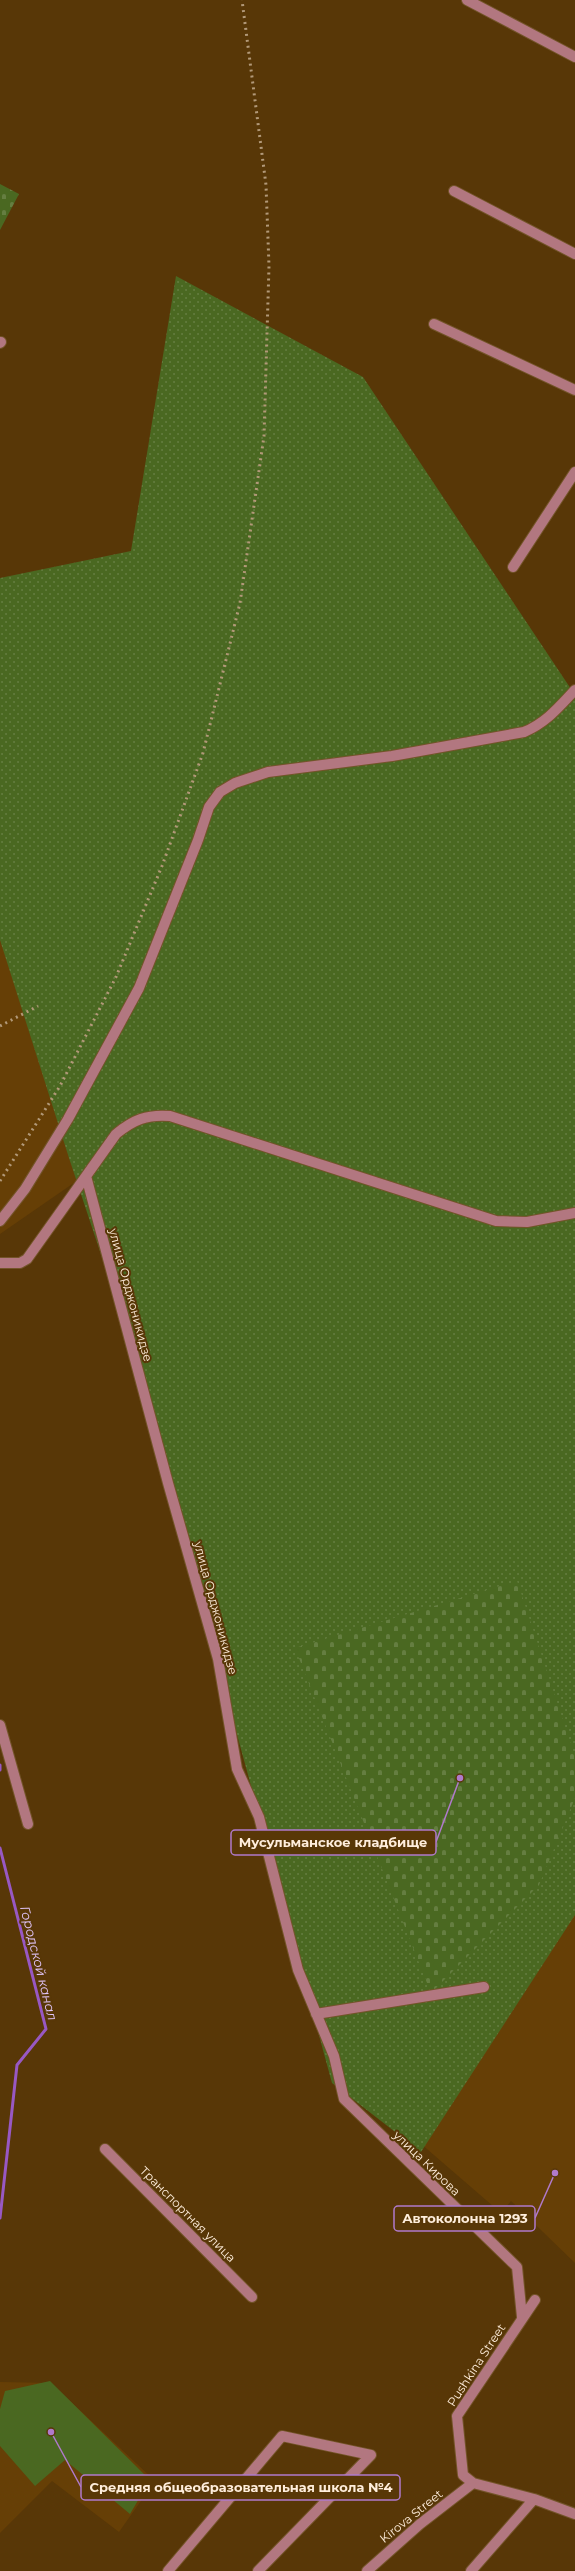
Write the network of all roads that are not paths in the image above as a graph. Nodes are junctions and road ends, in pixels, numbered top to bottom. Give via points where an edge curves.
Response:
1 (467, 0) edge
2 (575, 57) edge
3 (454, 191) dead end
4 (575, 254) edge
5 (434, 324) dead end
6 (575, 390) edge
7 (575, 472) edge
8 (513, 567) dead end
9 (575, 690) edge
10 (86, 1176) junction
11 (575, 1213) edge
12 (0, 1221) edge
13 (0, 1263) edge
14 (0, 1724) edge
15 (28, 1824) dead end
16 (484, 1987) dead end
17 (316, 2014) junction
18 (352, 2109) joint
19 (105, 2149) dead end
20 (252, 2297) dead end
21 (535, 2300) dead end
22 (522, 2317) junction
23 (473, 2483) junction
24 (534, 2498) junction
25 (575, 2514) edge
26 (168, 2571) edge
27 (258, 2571) edge
28 (367, 2571) edge
29 (471, 2571) edge

1 - 2 street
3 - 4 street
5 - 6 street
7 - 8 street
9 - 12 street via 549,718 538,727 524,732 392,756 268,772 236,783 220,792 209,807 139,988 68,1119 25,1189
10 - 11 street via 116,1134 129,1123 157,1115 170,1116 496,1220 527,1222
10 - 13 street via 32,1254 20,1263
10 - 17 street, улица Орджоникидзе via 218,1659 237,1769 259,1816 298,1970
14 - 15 street
16 - 17 street
17 - 18 street, улица Орджоникидзе via 334,2056 344,2099
18 - 22 street, улица Кирова via 516,2267
19 - 20 street, Транспортная улица
21 - 22 street, Pushkina Street
22 - 23 street, Pushkina Street via 457,2416 463,2475
23 - 24 street
23 - 28 street, Kirova Street via 420,2524
24 - 25 street
24 - 29 street
26 - 27 street via 282,2436 371,2455

